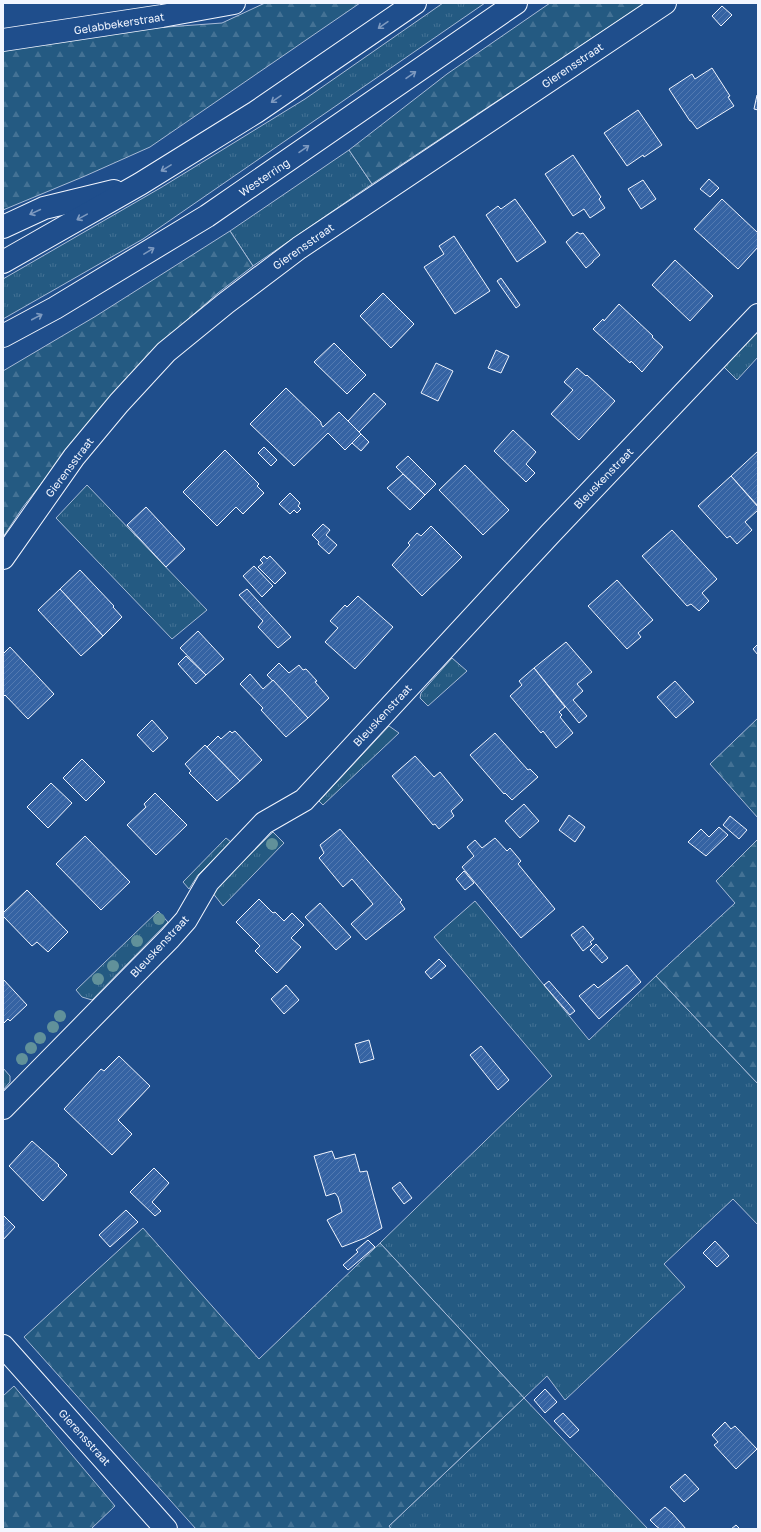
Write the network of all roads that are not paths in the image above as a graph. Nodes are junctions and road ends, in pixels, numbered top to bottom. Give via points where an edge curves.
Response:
1 (234, 3) edge
2 (415, 3) edge
3 (516, 3) edge
4 (665, 3) edge
5 (3, 40) edge
6 (140, 184) junction
7 (3, 227) edge
8 (3, 262) edge
9 (758, 315) edge
10 (3, 336) edge
11 (3, 558) edge
12 (3, 1108) edge
13 (3, 1346) edge
14 (166, 1529) edge

1 - 5 main road, Gelabbekerstraat
2 -> 6 main road via 256,112
10 -> 3 main road, Westerring via 55,308 207,216
4 - 11 main road, Gierensstraat via 299,248 166,352 74,457
6 -> 7 main road via 44,208
6 -> 8 main road
9 - 12 main road, Bleuskenstraat via 550,534 304,800 264,823 208,882 186,920
13 - 14 main road, Gierensstraat

